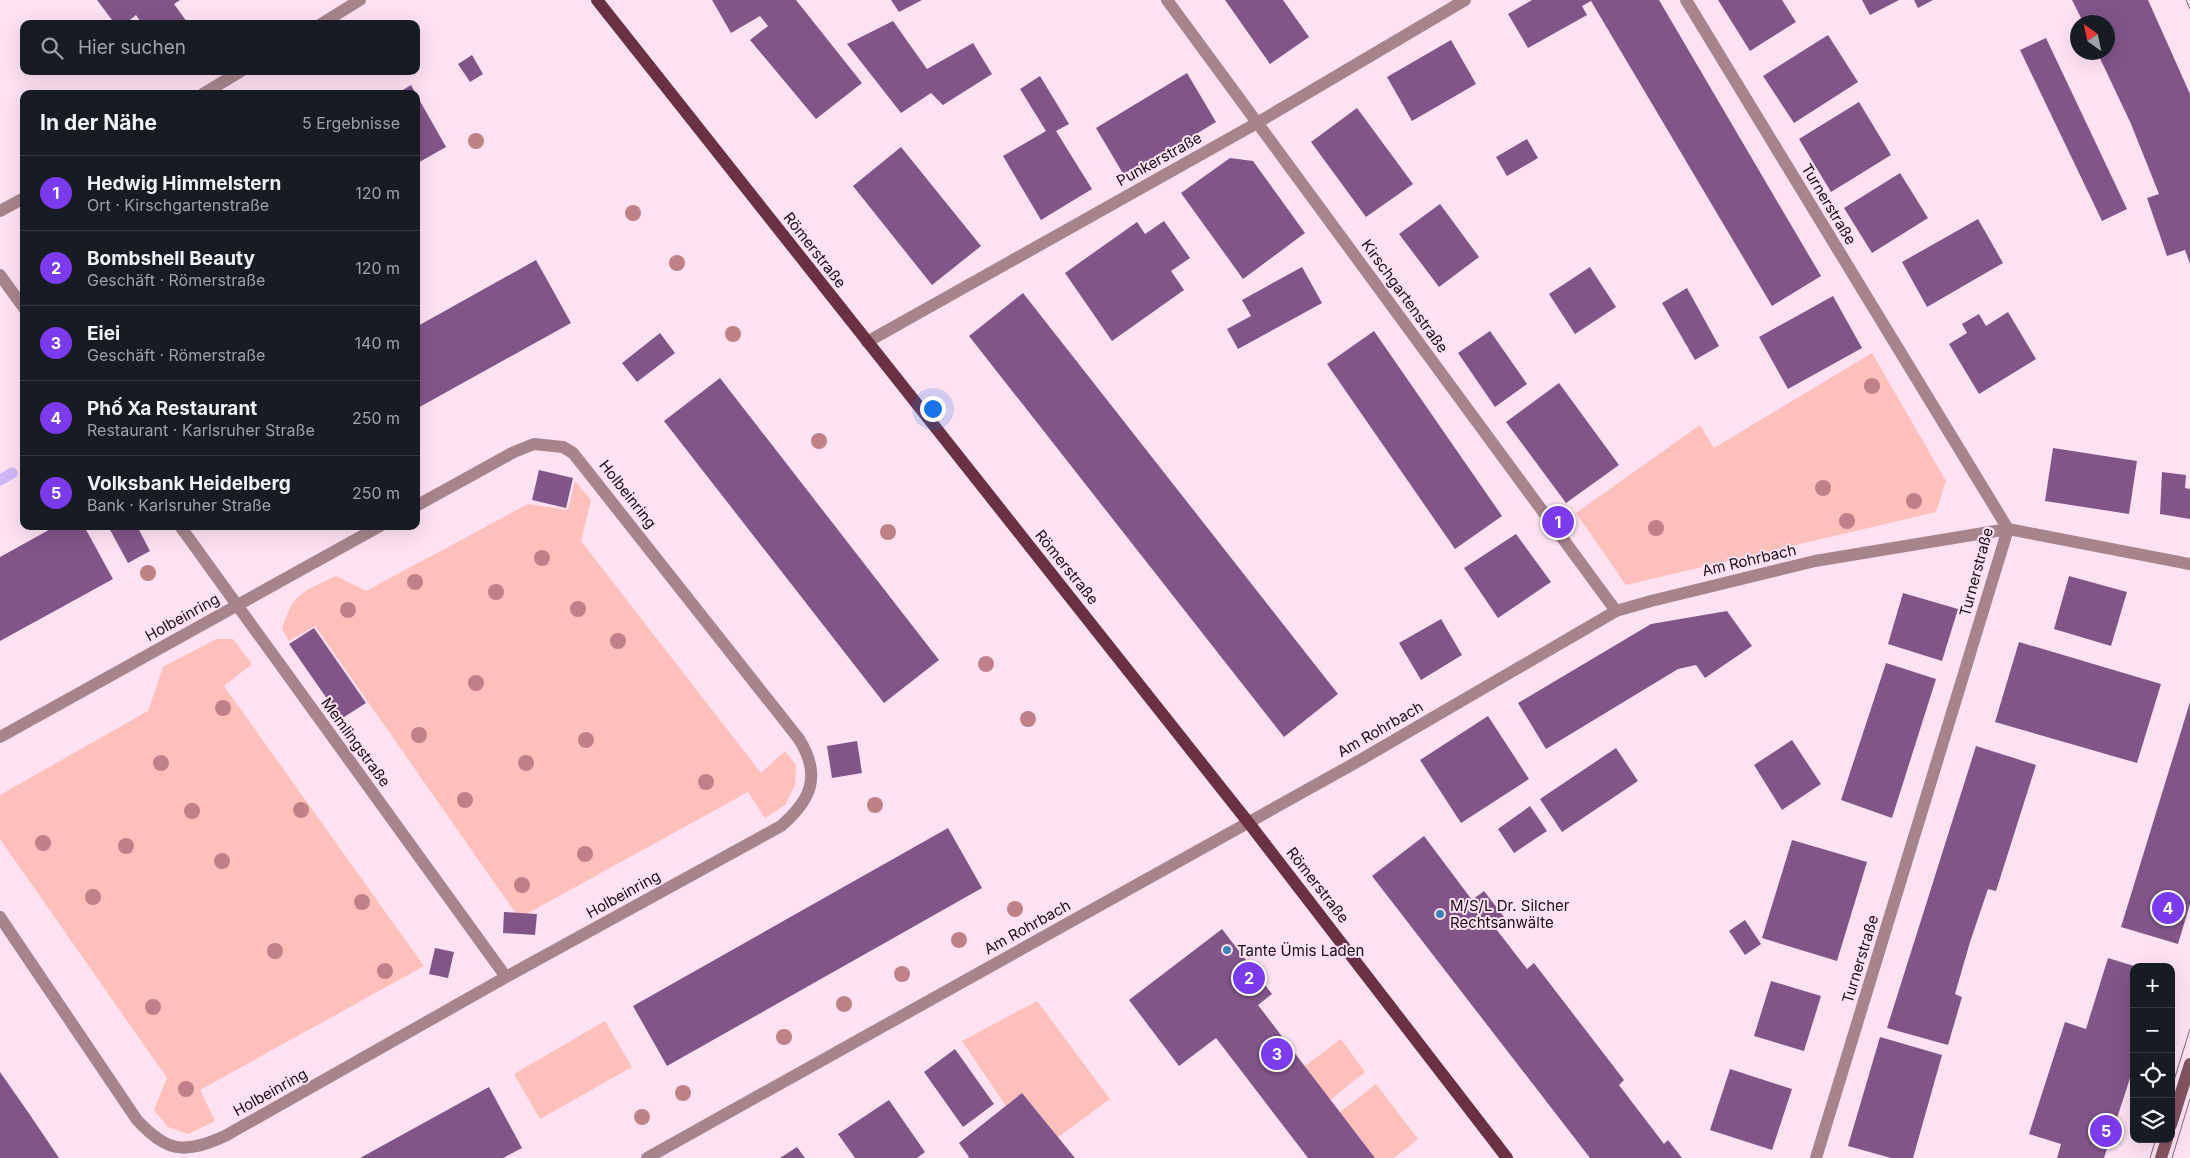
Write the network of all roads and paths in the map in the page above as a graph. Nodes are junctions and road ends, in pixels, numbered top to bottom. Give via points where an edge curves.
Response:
1 (360, 0) edge
2 (597, 0) edge
3 (1167, 0) edge
4 (1465, 0) edge
5 (1686, 0) edge
6 (327, 20) edge
7 (234, 75) edge
8 (210, 90) edge
9 (1257, 122) junction
10 (20, 200) edge
11 (0, 211) edge
12 (0, 275) edge
13 (20, 302) edge
14 (867, 342) junction
15 (420, 504) edge
16 (2008, 529) junction
17 (183, 530) edge
18 (373, 530) edge
19 (2190, 564) edge
20 (238, 606) junction
21 (1616, 611) junction
22 (0, 736) edge
23 (1248, 822) junction
24 (0, 918) edge
25 (506, 977) junction
26 (2190, 1064) edge
27 (2175, 1112) edge
28 (2166, 1143) edge
29 (647, 1158) edge
30 (1507, 1158) edge
31 (1816, 1158) edge
32 (2161, 1158) edge

1 - 6 street
2 - 14 main road, Römerstraße
3 - 9 street, Kirschgartenstraße
4 - 9 street, Punkerstraße
5 - 16 street, Turnerstraße
7 - 8 street
9 - 14 street, Punkerstraße
9 - 21 street, Kirschgartenstraße
10 - 11 street
12 - 13 street
14 - 23 main road, Römerstraße
15 - 25 street, Holbeinring via 534,444 563,447 573,453 799,739 807,752 812,774 806,799 781,826
16 - 19 street, Am Rohrbach
16 - 21 street, Am Rohrbach via 1815,561
16 - 31 street, Turnerstraße
17 - 20 street, Memlingstraße
18 - 20 street, Holbeinring
20 - 22 street, Holbeinring
20 - 25 street, Memlingstraße
21 - 23 street, Am Rohrbach
23 - 29 street, Am Rohrbach
23 - 30 main road, Römerstraße
24 - 25 street, Holbeinring via 137,1120 151,1135 168,1145 185,1148 201,1147 225,1136
26 - 27 main road
28 - 32 main road

